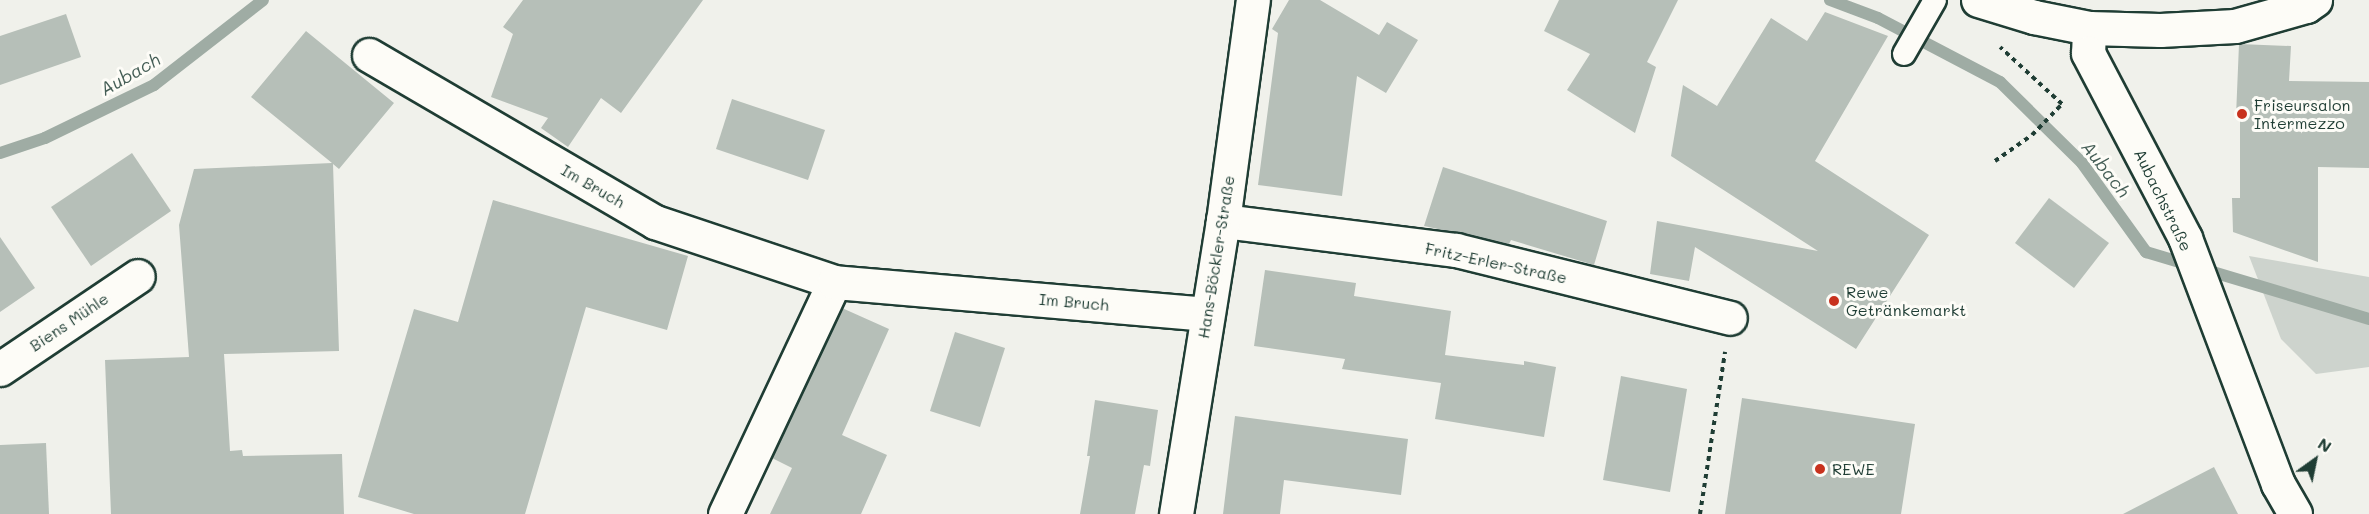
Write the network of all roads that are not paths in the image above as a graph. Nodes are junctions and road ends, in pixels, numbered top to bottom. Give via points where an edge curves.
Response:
1 (1253, 0) edge
2 (1978, 0) edge
3 (2314, 0) edge
4 (2036, 8) edge
5 (1930, 9) edge
6 (2088, 28) junction
7 (1904, 54) dead end
8 (369, 55) dead end
9 (1223, 221) junction
10 (138, 276) dead end
11 (834, 282) junction
12 (1206, 314) junction
13 (1730, 318) road end
14 (0, 369) edge
15 (725, 514) edge
16 (1176, 514) edge
17 (2295, 514) edge

1 - 9 street, Hans-Böckler-Straße
2 - 4 street
3 - 6 street via 2306,6 2235,26
4 - 6 street
5 - 7 lane
6 - 17 street, Aubachstraße via 2088,53 2185,238 2278,484
8 - 11 street, Im Bruch via 655,222
9 - 12 street, Hans-Böckler-Straße
9 - 13 street, Fritz-Erler-Straße via 1456,250
10 - 14 street, Biens Mühle
11 - 12 street, Im Bruch
11 - 15 street
12 - 16 street, Hans-Böckler-Straße

